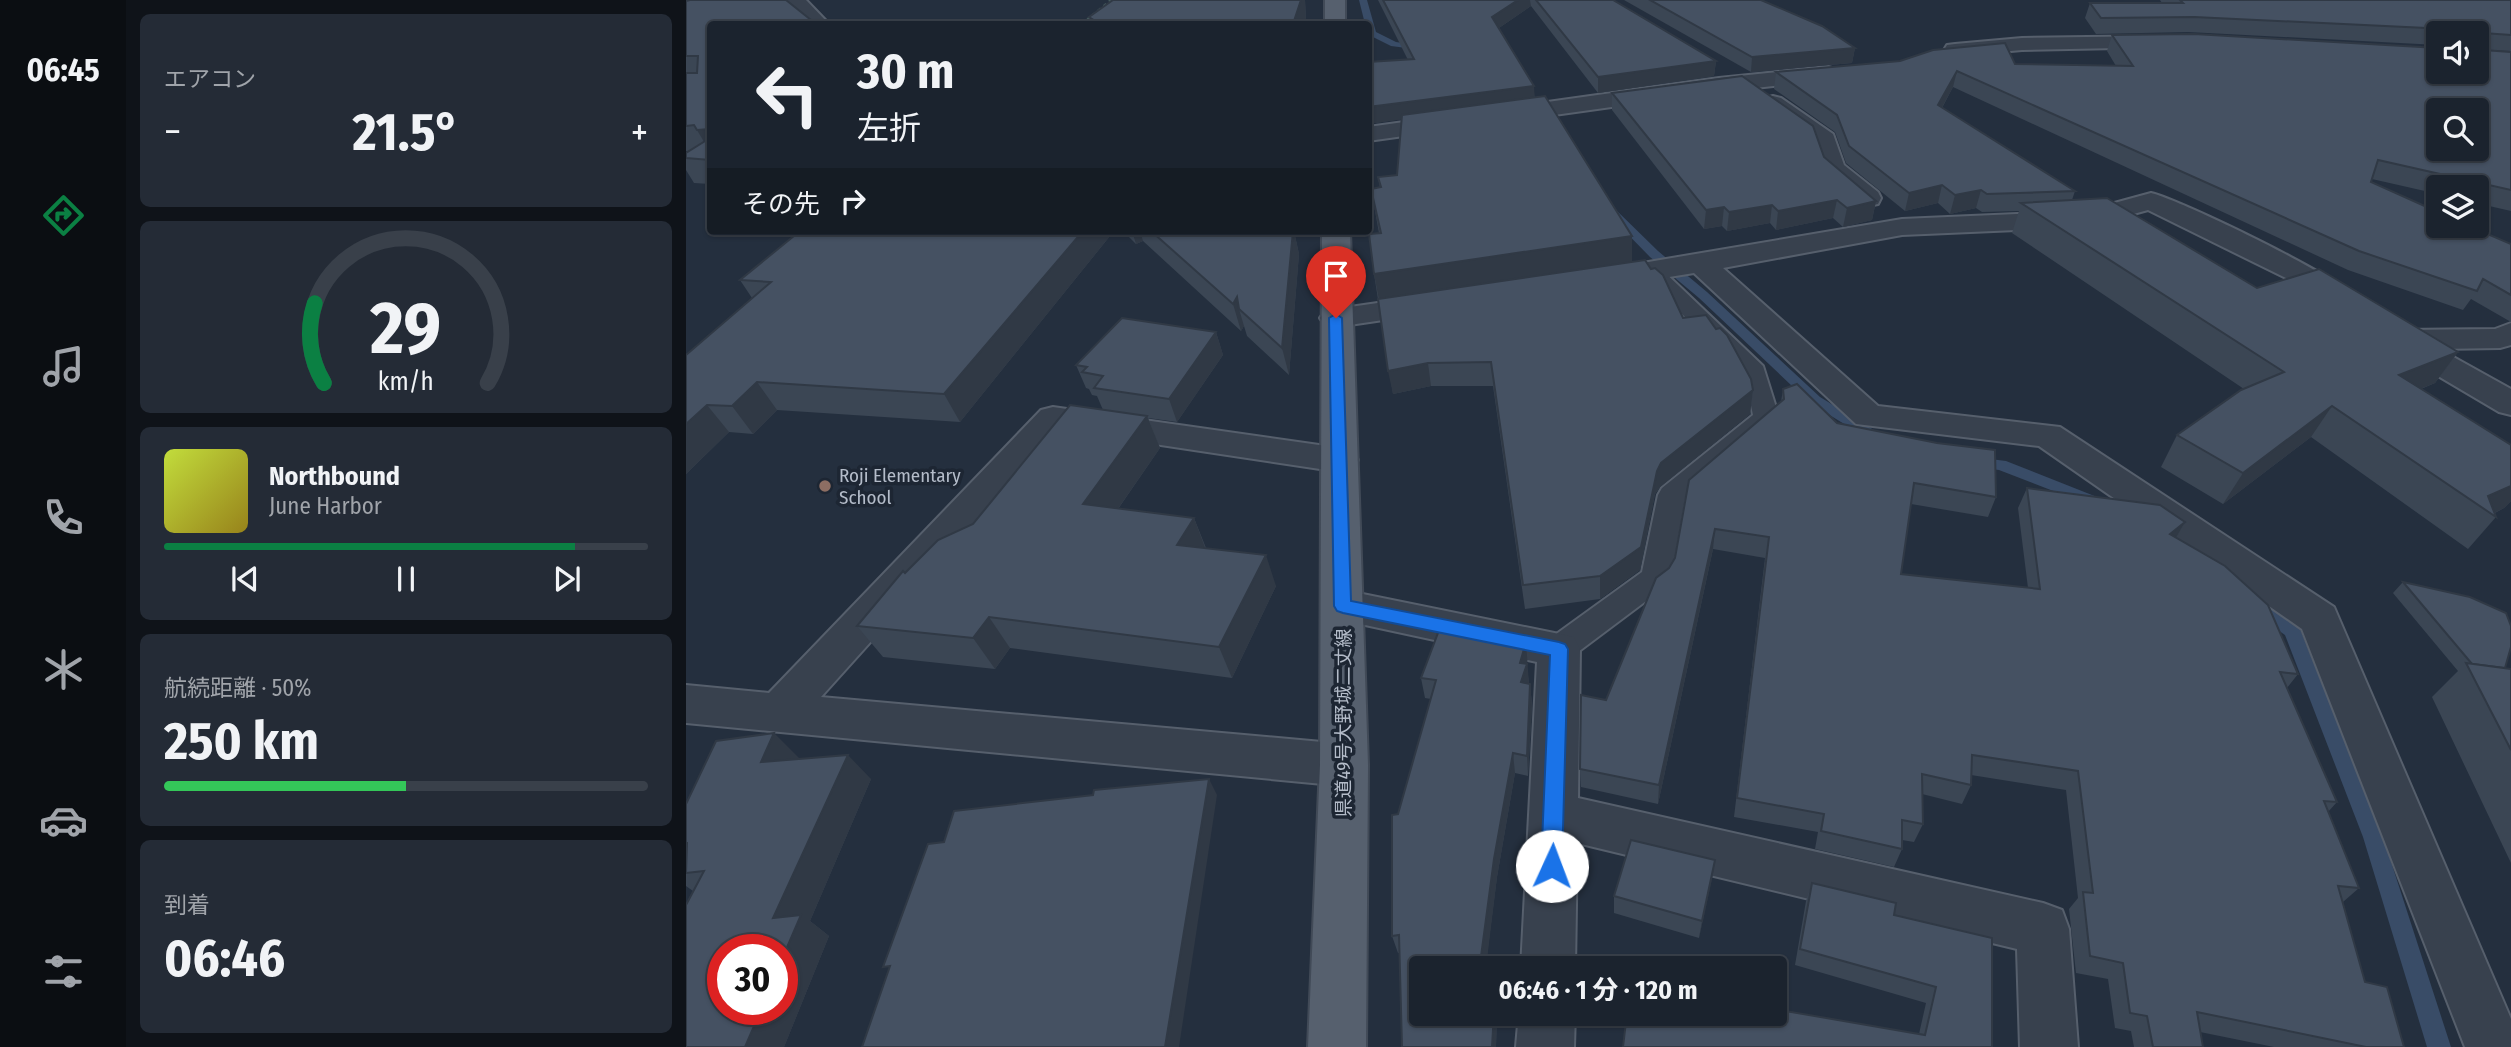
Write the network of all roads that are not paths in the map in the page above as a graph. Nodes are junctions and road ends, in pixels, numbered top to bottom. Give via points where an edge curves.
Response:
1 (796, 0) edge
2 (1335, 0) edge
3 (816, 21) edge
4 (1335, 21) edge
5 (2188, 41) edge
6 (1929, 57) edge
7 (1711, 62) edge
8 (1854, 72) edge
9 (1745, 82) junction
10 (1372, 133) edge
11 (1902, 227) junction
12 (1336, 235) edge
13 (1679, 267) junction
14 (1582, 281) edge
15 (1460, 300) edge
16 (1336, 318) junction
17 (2383, 328) junction
18 (2511, 333) edge
19 (2511, 404) edge
20 (1340, 460) junction
21 (1343, 606) junction
22 (1559, 649) junction
23 (686, 704) edge
24 (780, 711) junction
25 (1344, 765) junction
26 (1553, 815) junction
27 (1548, 956) edge
28 (1546, 1026) edge
29 (1337, 1047) edge
30 (1545, 1047) edge
31 (2049, 1047) edge
32 (2494, 1047) edge

1 - 3 street
2 - 4 main road
5 - 6 street via 2022,44 1951,50
7 - 9 street
8 - 9 street
9 - 10 street
9 - 11 street via 1824,139 1832,168
11 - 13 street
11 - 17 street via 2087,219 2151,201 2317,282
12 - 16 main road, 県道49号大野城二丈線
13 - 14 street
13 - 22 lane via 1755,371 1766,417 1672,495 1656,578
13 - 32 street via 1868,416 2049,435 2319,619
15 - 16 street
16 - 20 main road, 県道49号大野城二丈線
17 - 18 street via 2500,338
17 - 19 street
20 - 21 main road, 県道49号大野城二丈線
20 - 24 street via 1052,418
21 - 22 street
21 - 25 main road, 県道49号大野城二丈線
22 - 26 street
23 - 24 street
24 - 25 street
25 - 29 main road, 県道49号大野城二丈線
26 - 27 street
26 - 31 street via 2043,929
28 - 30 street

